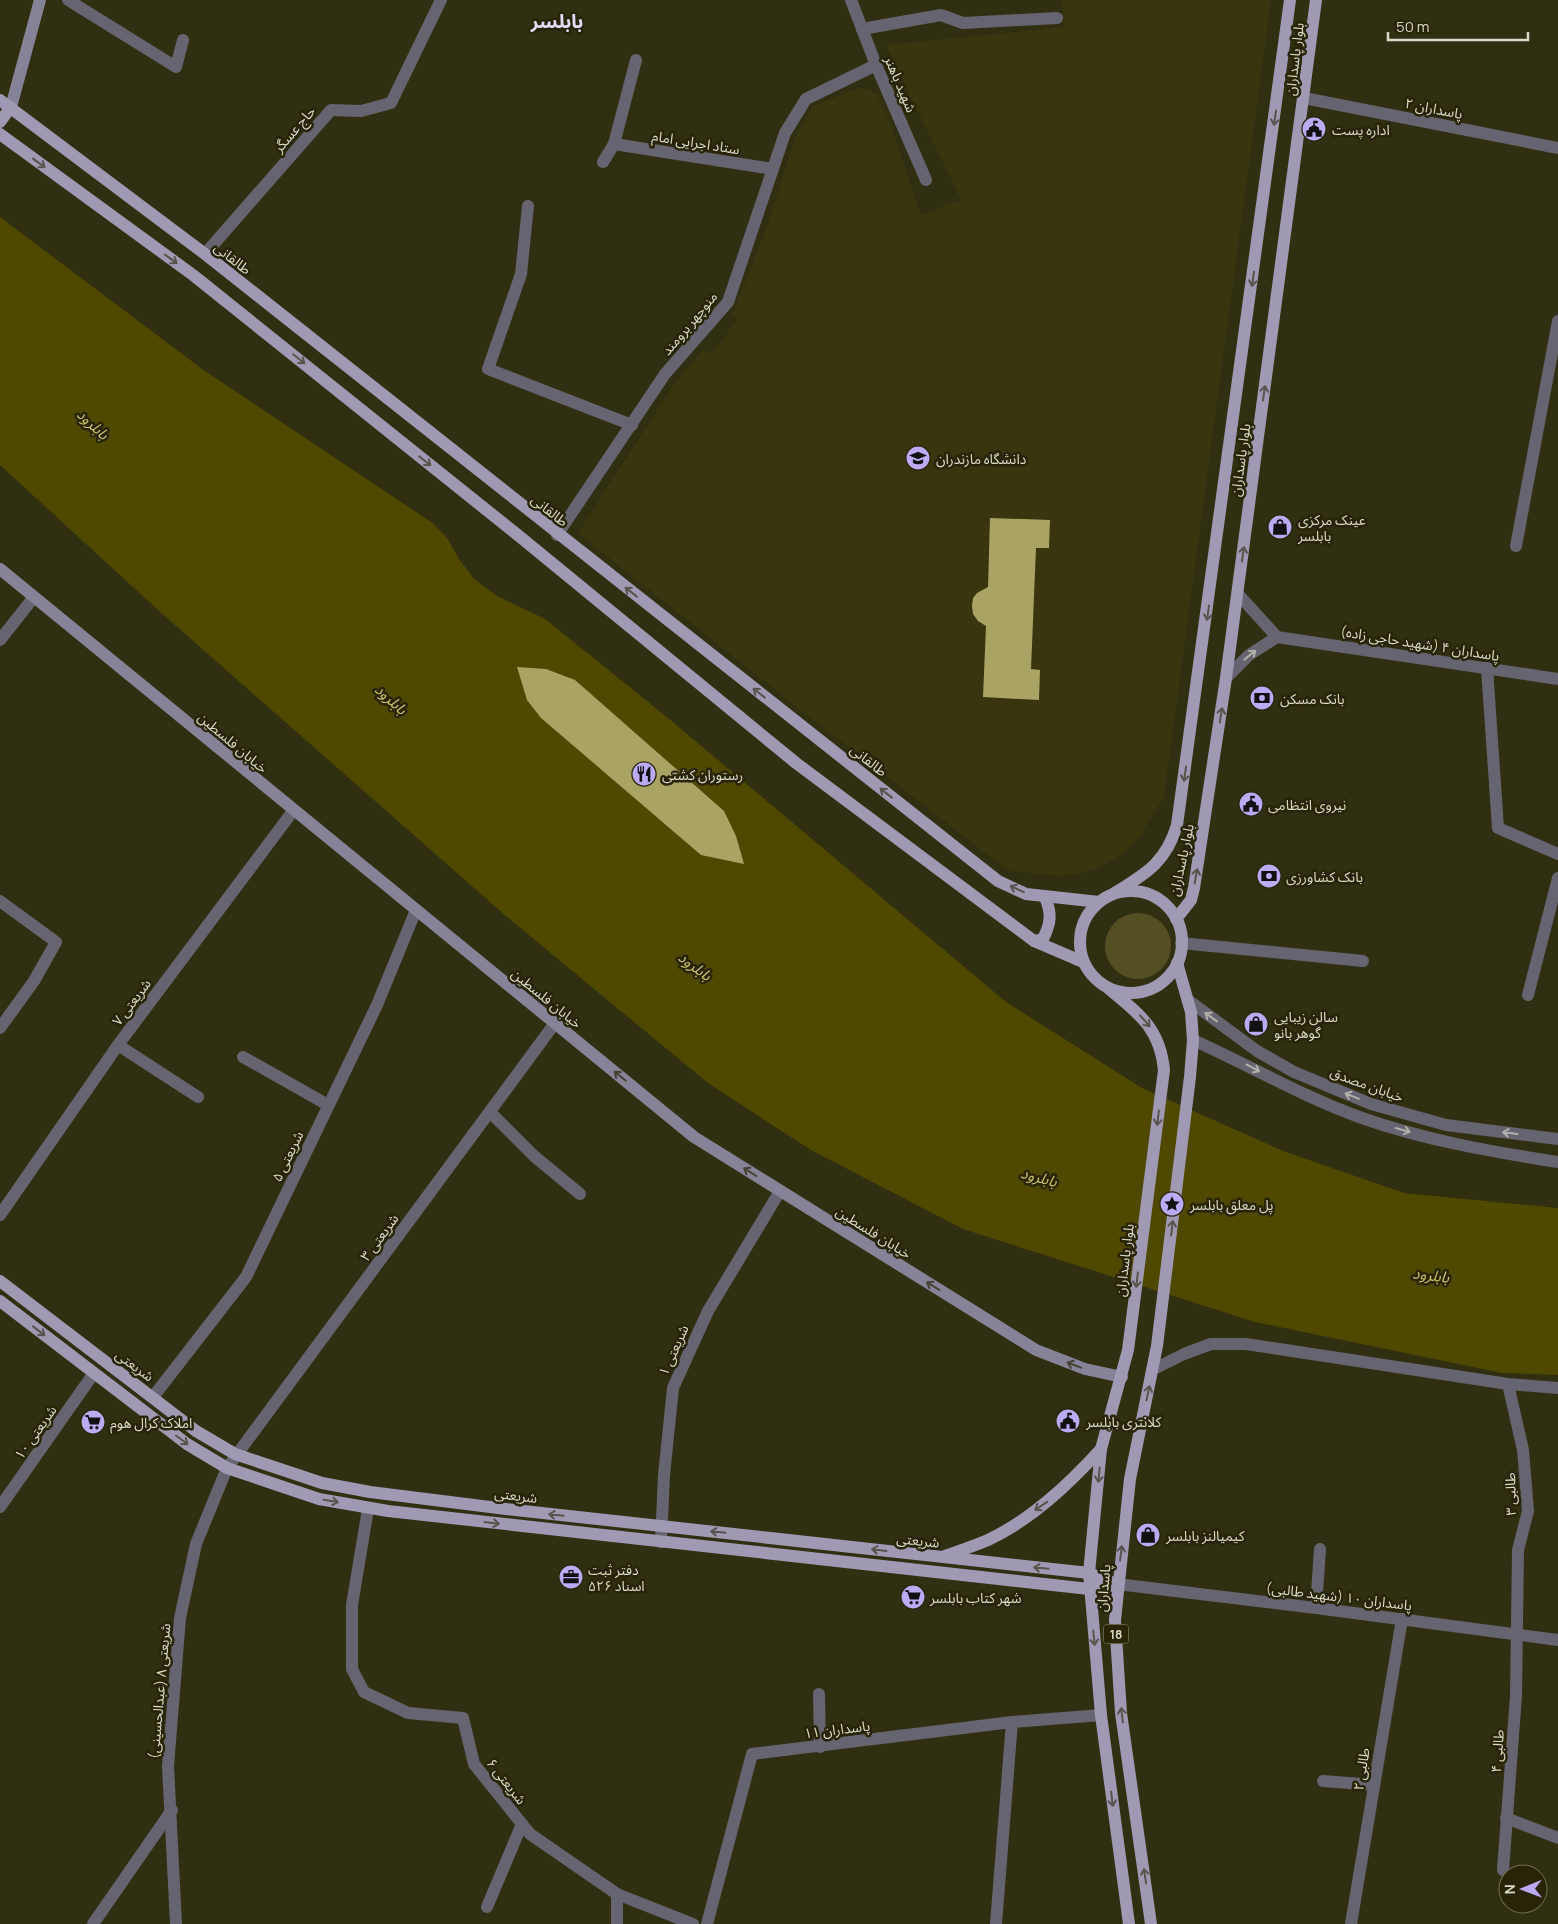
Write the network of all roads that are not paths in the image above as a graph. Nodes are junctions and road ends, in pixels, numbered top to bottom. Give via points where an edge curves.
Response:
1 (40, 0) edge
2 (68, 0) edge
3 (440, 0) edge
4 (851, 0) edge
5 (1290, 0) edge
6 (1316, 0) edge
7 (1057, 18) dead end
8 (862, 30) junction
9 (183, 40) dead end
10 (636, 60) dead end
11 (876, 65) junction
12 (1304, 98) junction
13 (0, 100) edge
14 (11, 107) junction
15 (0, 122) edge
16 (0, 134) edge
17 (614, 144) junction
18 (1558, 148) edge
19 (603, 162) dead end
20 (773, 170) junction
21 (926, 180) dead end
22 (528, 206) dead end
23 (205, 254) junction
24 (1558, 321) edge
25 (632, 425) junction
26 (557, 535) junction
27 (1516, 546) dead end
28 (0, 569) edge
29 (1238, 594) junction
30 (34, 597) junction
31 (1277, 637) junction
32 (0, 640) edge
33 (1487, 668) junction
34 (1226, 678) junction
35 (1558, 679) edge
36 (293, 811) junction
37 (1558, 854) edge
38 (1558, 878) edge
39 (1113, 894) junction
40 (1045, 897) junction
41 (0, 901) edge
42 (1099, 902) junction
43 (416, 910) junction
44 (1176, 919) junction
45 (1034, 941) junction
46 (1182, 943) junction
47 (1363, 961) dead end
48 (1083, 962) junction
49 (1178, 963) junction
50 (1109, 989) junction
51 (1528, 995) dead end
52 (1188, 1000) junction
53 (555, 1023) junction
54 (0, 1028) edge
55 (1193, 1040) junction
56 (118, 1044) junction
57 (244, 1056) dead end
58 (198, 1098) dead end
59 (328, 1105) junction
60 (490, 1112) junction
61 (1558, 1139) edge
62 (1558, 1162) edge
63 (780, 1191) junction
64 (580, 1194) dead end
65 (0, 1215) edge
66 (0, 1281) edge
67 (0, 1301) edge
68 (1152, 1370) junction
69 (94, 1373) junction
70 (1122, 1377) junction
71 (1508, 1384) junction
72 (1558, 1388) edge
73 (153, 1397) junction
74 (1101, 1449) junction
75 (237, 1455) junction
76 (227, 1468) junction
77 (0, 1507) edge
78 (368, 1508) junction
79 (660, 1526) junction
80 (661, 1542) junction
81 (1320, 1548) dead end
82 (942, 1557) junction
83 (1089, 1573) junction
84 (1117, 1584) junction
85 (1089, 1589) junction
86 (1316, 1608) junction
87 (1402, 1619) junction
88 (1516, 1634) junction
89 (1558, 1640) edge
90 (819, 1694) dead end
91 (1101, 1715) junction
92 (1012, 1722) junction
93 (820, 1747) junction
94 (1323, 1781) dead end
95 (1374, 1786) junction
96 (172, 1810) junction
97 (1506, 1818) junction
98 (522, 1824) junction
99 (1558, 1838) edge
100 (1503, 1864) edge
101 (617, 1894) junction
102 (487, 1907) dead end
103 (93, 1924) edge
104 (176, 1924) edge
105 (617, 1924) edge
106 (693, 1924) edge
107 (707, 1924) edge
108 (996, 1924) edge
109 (1129, 1924) edge
110 (1151, 1924) edge
111 (1351, 1924) edge

1 - 14 main road
2 - 9 street via 176,67
3 - 23 street, حاج عسگر via 391,102 361,111 331,110
4 - 8 street, شهید باهنر
5 -> 39 main road, بلوار پاسداران via 1177,825 1162,858 1148,872
6 - 12 main road, بلوار پاسداران
7 - 8 street via 964,24 941,15
8 - 11 street, شهید باهنر
10 - 17 street
11 - 20 street, منوچهر برومند via 806,99 786,133
11 - 21 street, شهید باهنر
12 - 18 street, پاسداران ۲
29 -> 12 main road, بلوار پاسداران
13 - 14 main road, طالقانی
14 - 15 main road
14 - 23 main road, طالقانی
16 -> 45 main road via 193,275 796,763
17 - 19 street
17 - 20 street, ستاد اجرایی امام
20 - 25 street, منوچهر برومند via 728,302 665,374
22 - 25 street via 521,274 488,369
23 - 26 main road, طالقانی
24 - 27 street
25 - 26 street, منوچهر برومند
40 -> 26 main road, طالقانی via 1026,894 998,881
28 - 30 main road, خیابان فلسطین
29 - 31 street
29 - 34 main road, بلوار پاسداران
30 - 32 street
30 - 36 main road, خیابان فلسطین
31 - 33 street, پاسداران ۴ (شهید حاجی زاده)
34 -> 31 street via 1249,655
33 - 35 street, پاسداران ۴ (شهید حاجی زاده)
33 - 37 street via 1498,828
44 -> 34 main road, بلوار پاسداران via 1191,900
36 - 43 main road, خیابان فلسطین
36 - 56 street, شریعتی ۷
38 - 51 street
39 - 42 main road
39 - 44 main road via 1130,891 1147,894 1166,905
40 - 42 main road, طالقانی
40 - 45 main road via 1051,911 1050,926 1043,939
41 - 54 street via 56,942 34,981
42 - 48 main road via 1087,915 1081,930
43 - 53 main road, خیابان فلسطین
43 - 59 street, شریعتی ۵ via 377,1005
44 - 46 main road
45 - 48 main road
46 - 47 street
46 - 49 main road
48 - 50 main road via 1095,980
49 - 50 main road via 1164,981 1151,990 1130,994
49 - 52 main road
50 -> 70 main road, بلوار پاسداران via 1150,1025 1163,1054 1164,1070
52 - 55 main road
61 -> 52 street, خیابان مصدق via 1446,1125 1371,1104 1294,1072 1257,1051
53 - 60 street, شریعتی ۳
63 -> 53 main road, خیابان فلسطین via 694,1137
55 -> 62 street via 1288,1087 1362,1118 1444,1141
68 -> 55 main road, پاسداران / 18
56 - 58 street
56 - 65 street, شریعتی ۷
57 - 59 street
59 - 73 street, شریعتی ۵ via 246,1278
60 - 64 street via 534,1156
60 - 75 street, شریعتی ۳
70 -> 63 main road, خیابان فلسطین via 1084,1369 1036,1350
63 - 79 street, شریعتی ۱ via 708,1311 673,1388
66 - 73 main road, شریعتی
67 -> 69 main road
68 - 71 street via 1211,1344 1246,1344
84 -> 68 main road, پاسداران / 18 via 1130,1479
69 -> 76 main road via 187,1444
69 - 77 street, شریعتی ۱۰
70 - 74 main road, پاسداران / 18
71 - 72 street
71 - 88 street, طالبی ۳ via 1523,1450 1528,1512 1518,1550
73 - 75 main road, شریعتی via 196,1431
74 -> 82 main road via 1071,1482 1045,1504 988,1540
74 -> 83 main road, پاسداران / 18
75 - 76 street, شریعتی ۳
79 -> 75 main road, شریعتی via 370,1492 315,1481
76 -> 78 main road via 319,1499
76 - 96 street, شریعتی ۸ (عبدالحسینی) via 196,1544 180,1618 168,1766
78 -> 80 main road
78 - 98 street, شریعتی ۶ via 352,1605 352,1669 364,1692 408,1713 463,1718 474,1764
79 - 80 street, شریعتی ۱
82 -> 79 main road, شریعتی
80 - 85 main road
81 - 86 street
83 -> 82 main road, شریعتی
83 - 84 main road, شریعتی
83 - 85 main road, پاسداران / 18
84 - 85 main road
84 - 86 street, پاسداران ۱۰ (شهید طالبی)
110 -> 84 main road, پاسداران / 18 via 1121,1713 1115,1620
85 -> 91 main road, پاسداران / 18
86 - 87 street, پاسداران ۱۰ (شهید طالبی)
87 - 88 street, پاسداران ۱۰ (شهید طالبی)
87 - 95 street, طالبی ۲
88 - 89 street, پاسداران ۱۰ (شهید طالبی)
88 - 97 street, طالبی ۴ via 1516,1696
90 - 93 street
91 - 92 street, پاسداران ۱۱
91 -> 109 main road, پاسداران / 18
92 - 93 street, پاسداران ۱۱
92 - 108 street
93 - 107 street, پاسداران ۱۱ via 752,1754
94 - 95 street
95 - 111 street, طالبی ۲
96 - 103 street
96 - 104 street, شریعتی ۸ (عبدالحسینی)
97 - 99 street
97 - 100 street, طالبی ۴
98 - 101 street, شریعتی ۶ via 530,1834
98 - 102 street
101 - 105 street
101 - 106 street

